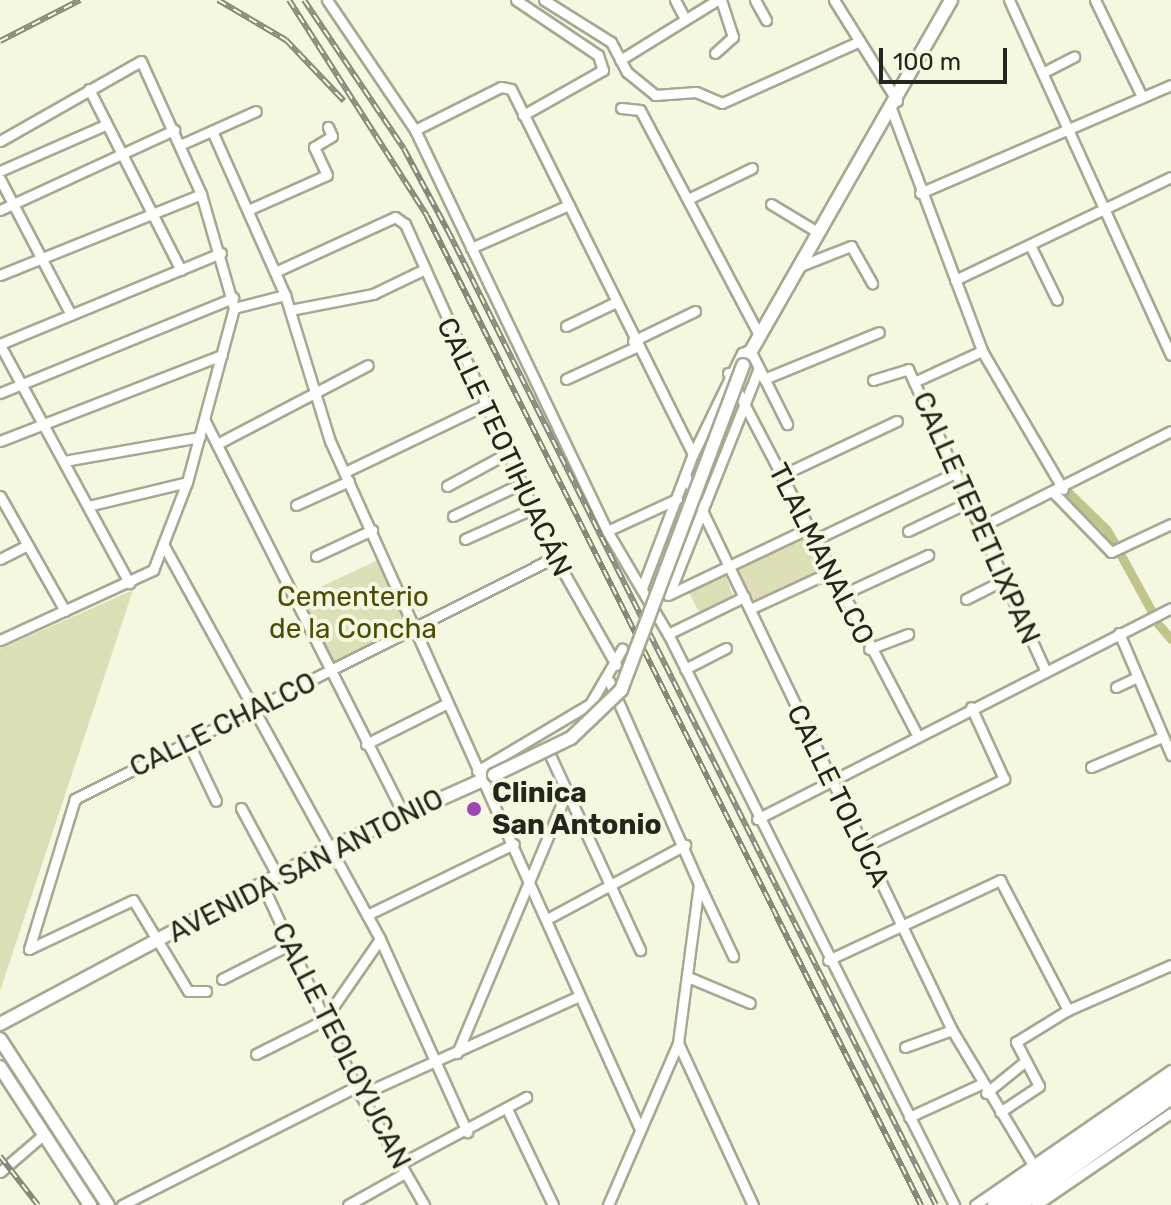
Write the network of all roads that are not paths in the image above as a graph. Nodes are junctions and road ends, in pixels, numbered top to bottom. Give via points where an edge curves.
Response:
1 (327, 0) edge
2 (516, 0) edge
3 (544, 0) edge
4 (675, 0) edge
5 (719, 0) edge
6 (755, 0) edge
7 (834, 0) edge
8 (951, 0) edge
9 (1009, 0) edge
10 (1095, 0) edge
11 (685, 19) junction
12 (766, 20) dead end
13 (860, 41) junction
14 (715, 53) dead end
15 (1074, 57) dead end
16 (620, 60) junction
17 (1044, 72) junction
18 (1171, 85) edge
19 (89, 89) junction
20 (1142, 97) junction
21 (894, 106) junction
22 (621, 108) dead end
23 (256, 111) dead end
24 (523, 115) junction
25 (105, 125) junction
26 (1070, 125) junction
27 (328, 127) dead end
28 (174, 130) junction
29 (415, 130) junction
30 (212, 131) junction
31 (0, 141) edge
32 (180, 145) junction
33 (120, 159) junction
34 (752, 168) dead end
35 (0, 171) edge
36 (1171, 177) edge
37 (0, 179) edge
38 (920, 193) junction
39 (201, 194) junction
40 (688, 199) junction
41 (771, 204) dead end
42 (14, 205) junction
43 (569, 205) junction
44 (1107, 209) junction
45 (0, 210) edge
46 (248, 210) junction
47 (150, 214) junction
48 (816, 231) junction
49 (1030, 245) junction
50 (471, 248) junction
51 (221, 253) junction
52 (41, 258) junction
53 (425, 269) junction
54 (793, 269) junction
55 (181, 270) junction
56 (275, 272) junction
57 (0, 275) edge
58 (955, 280) junction
59 (872, 283) dead end
60 (285, 295) junction
61 (1057, 300) dead end
62 (233, 303) junction
63 (614, 303) junction
64 (290, 310) junction
65 (695, 311) dead end
66 (71, 315) junction
67 (566, 326) dead end
68 (879, 332) dead end
69 (758, 333) junction
70 (0, 344) edge
71 (634, 344) junction
72 (1170, 348) edge
73 (750, 350) junction
74 (982, 351) junction
75 (222, 355) junction
76 (368, 365) dead end
77 (759, 368) junction
78 (728, 373) junction
79 (566, 379) dead end
80 (764, 379) junction
81 (873, 380) dead end
82 (914, 382) junction
83 (22, 384) junction
84 (316, 388) junction
85 (0, 393) edge
86 (743, 401) junction
87 (483, 406) junction
88 (205, 421) junction
89 (897, 421) dead end
90 (787, 424) dead end
91 (43, 425) junction
92 (1171, 431) edge
93 (200, 437) junction
94 (0, 441) edge
95 (217, 444) junction
96 (506, 454) junction
97 (693, 454) junction
98 (64, 461) junction
99 (955, 473) junction
100 (685, 475) junction
101 (782, 475) junction
102 (347, 476) junction
103 (187, 482) junction
104 (520, 484) junction
105 (447, 486) dead end
106 (1058, 491) junction
107 (0, 496) edge
108 (677, 499) junction
109 (967, 503) junction
110 (296, 505) dead end
111 (701, 505) junction
112 (88, 506) junction
113 (532, 509) junction
114 (453, 516) dead end
115 (1171, 524) edge
116 (809, 528) junction
117 (978, 528) junction
118 (372, 530) junction
119 (607, 531) junction
120 (908, 531) dead end
121 (465, 539) dead end
122 (814, 540) junction
123 (163, 544) junction
124 (28, 545) junction
125 (928, 555) dead end
126 (316, 556) dead end
127 (555, 557) junction
128 (0, 559) edge
129 (732, 564) junction
130 (830, 572) junction
131 (1002, 581) junction
132 (129, 583) junction
133 (642, 588) junction
134 (669, 594) junction
135 (841, 595) junction
136 (744, 597) junction
137 (966, 599) dead end
138 (650, 603) junction
139 (1171, 608) edge
140 (750, 609) junction
141 (65, 611) junction
142 (412, 626) junction
143 (1119, 633) junction
144 (668, 634) junction
145 (908, 634) dead end
146 (0, 640) edge
147 (726, 648) dead end
148 (622, 649) dead end
149 (869, 649) junction
150 (616, 665) junction
151 (685, 669) junction
152 (1045, 669) junction
153 (326, 673) junction
154 (1137, 677) junction
155 (609, 681) junction
156 (1116, 687) dead end
157 (444, 705) junction
158 (971, 707) junction
159 (250, 712) junction
160 (917, 735) junction
161 (1162, 737) junction
162 (188, 742) junction
163 (366, 744) junction
164 (550, 755) dead end
165 (1171, 755) edge
166 (1091, 767) dead end
167 (484, 775) junction
168 (829, 777) junction
169 (567, 791) junction
170 (216, 801) dead end
171 (241, 808) dead end
172 (403, 813) junction
173 (757, 819) junction
174 (514, 844) junction
175 (685, 845) junction
176 (863, 847) junction
177 (328, 849) junction
178 (278, 877) junction
179 (530, 879) junction
180 (699, 884) junction
181 (263, 886) junction
182 (609, 886) junction
183 (367, 915) junction
184 (547, 919) junction
185 (900, 924) junction
186 (380, 939) junction
187 (158, 941) junction
188 (287, 946) junction
189 (640, 950) dead end
190 (733, 956) dead end
191 (828, 960) junction
192 (1171, 965) edge
193 (688, 977) junction
194 (222, 979) dead end
195 (206, 991) dead end
196 (579, 996) junction
197 (750, 1003) dead end
198 (1068, 1010) junction
199 (324, 1020) junction
200 (0, 1024) edge
201 (952, 1030) junction
202 (0, 1039) edge
203 (678, 1043) junction
204 (905, 1047) dead end
205 (457, 1053) junction
206 (256, 1054) dead end
207 (433, 1061) junction
208 (1022, 1064) junction
209 (0, 1067) edge
210 (1171, 1070) edge
211 (1171, 1081) edge
212 (984, 1089) junction
213 (358, 1091) junction
214 (1171, 1096) edge
215 (526, 1097) dead end
216 (508, 1111) junction
217 (1000, 1112) junction
218 (1171, 1113) edge
219 (909, 1117) junction
220 (639, 1127) junction
221 (467, 1132) junction
222 (44, 1134) junction
223 (1033, 1165) junction
224 (402, 1169) junction
225 (0, 1172) edge
226 (1050, 1195) junction
227 (1004, 1204) edge
228 (90, 1205) edge
229 (108, 1205) edge
230 (122, 1205) edge
231 (348, 1205) edge
232 (424, 1205) edge
233 (553, 1205) edge
234 (608, 1205) edge
235 (753, 1205) edge
236 (954, 1205) edge
237 (975, 1205) edge
238 (1036, 1205) edge
239 (1056, 1205) edge

1 - 29 street
2 - 24 street via 598,55 603,70
3 - 16 street via 602,34
4 - 11 street
5 - 11 street
5 - 14 street via 733,37
6 - 12 street
7 - 13 street
8 - 21 main road, AVENIDA SAN ANTONIO
9 - 17 street
10 - 20 street
11 - 16 street
13 - 16 street via 722,103 696,92 655,95
13 - 21 street
15 - 17 street
17 - 26 street
18 - 20 street
19 - 25 street
19 - 28 street via 141,61
19 - 31 street
20 - 26 street
21 - 38 street
21 - 48 main road, AVENIDA SAN ANTONIO
22 - 40 street via 640,110
23 - 30 street
24 - 29 street via 507,86
24 - 43 street
25 - 33 street
25 - 35 street
26 - 38 street
26 - 44 street
27 - 46 street via 332,136 314,147 327,175
28 - 32 street
28 - 33 street
29 - 50 street
30 - 32 street
30 - 46 street
32 - 39 street
33 - 42 street
33 - 47 street
34 - 40 street
36 - 44 street
37 - 42 street
38 - 58 street
39 - 47 street
39 - 51 street
40 - 69 street
41 - 48 street
42 - 45 street
42 - 52 street
43 - 50 street
43 - 63 street
44 - 49 street
44 - 72 street
46 - 56 street
47 - 52 street
47 - 55 street
48 - 54 main road, AVENIDA SAN ANTONIO
49 - 58 street
49 - 61 street
50 - 119 street
51 - 55 street
51 - 62 street
52 - 57 street
52 - 66 street
53 - 56 street, CALLE TEOTIHUACÁN via 405,224 395,217
53 - 64 street via 373,294
53 - 87 street, CALLE TEOTIHUACÁN
54 - 59 street via 851,246
54 - 69 main road, AVENIDA SAN ANTONIO
55 - 66 street
56 - 60 street
58 - 74 street
60 - 62 street
60 - 64 street
62 - 75 street
62 - 83 street
63 - 67 street
63 - 71 street
64 - 84 street
65 - 71 street
66 - 70 street
68 - 80 street
69 - 73 main road, AVENIDA SAN ANTONIO
70 - 83 street
71 - 79 street
71 - 97 street
73 - 77 street
73 - 78 street, AVENIDA SAN ANTONIO
73 - 167 main road, AVENIDA SAN ANTONIO, bridge via 689,495 630,675 594,722
74 - 82 street
74 - 106 street
75 - 88 street
75 - 91 street
76 - 84 street
77 - 80 street
77 - 86 street
78 - 86 street, TLALMANALCO
78 - 97 street, AVENIDA SAN ANTONIO
80 - 90 street
81 - 82 street, CALLE TEPETLIXPAN via 906,366
82 - 99 street, CALLE TEPETLIXPAN
83 - 85 street
83 - 91 street
84 - 95 street
84 - 102 street
86 - 101 street, TLALMANALCO
86 - 111 street
87 - 96 street, CALLE TEOTIHUACÁN
87 - 102 street
88 - 93 street
88 - 95 street
89 - 101 street
91 - 94 street
91 - 98 street
92 - 106 street
93 - 98 street
93 - 103 street
95 - 153 street
96 - 104 street, CALLE TEOTIHUACÁN
96 - 105 street
97 - 100 street, AVENIDA SAN ANTONIO
98 - 112 street
99 - 109 street, CALLE TEPETLIXPAN
99 - 122 street
100 - 108 street, AVENIDA SAN ANTONIO
100 - 111 street, CALLE TOLUCA
101 - 116 street, TLALMANALCO
102 - 110 street
102 - 118 street
103 - 112 street
103 - 123 street
104 - 113 street, CALLE TEOTIHUACÁN
104 - 114 street
106 - 115 street via 1111,552
106 - 117 street
107 - 124 street
108 - 119 street
108 - 133 street, AVENIDA SAN ANTONIO
109 - 117 street, CALLE TEPETLIXPAN
109 - 120 street
111 - 129 street, CALLE TOLUCA
111 - 134 street
112 - 132 street
113 - 121 street
113 - 127 street, CALLE TEOTIHUACÁN
116 - 122 street, TLALMANALCO
116 - 129 street
117 - 131 street, CALLE TEPETLIXPAN
118 - 126 street
118 - 142 street
119 - 133 street
122 - 130 street, TLALMANALCO
123 - 132 street via 153,570
123 - 159 street
124 - 128 street
124 - 141 street
125 - 135 street
127 - 142 street, CALLE CHALCO
127 - 150 street, CALLE TEOTIHUACÁN
129 - 134 street
129 - 136 street, CALLE TOLUCA
130 - 135 street, TLALMANALCO
130 - 140 street
131 - 137 street
131 - 152 street, CALLE TEPETLIXPAN
132 - 141 street
133 - 138 street
134 - 138 street
135 - 149 street, TLALMANALCO
136 - 140 street, CALLE TOLUCA
136 - 144 street
138 - 144 street
139 - 143 street
140 - 168 street, CALLE TOLUCA
141 - 146 street
142 - 153 street, CALLE CHALCO
142 - 157 street
143 - 152 street
143 - 154 street
144 - 151 street
145 - 149 street
147 - 151 street
148 - 150 street, AVENIDA SAN ANTONIO
149 - 160 street, TLALMANALCO
150 - 155 street, AVENIDA SAN ANTONIO
151 - 173 street
152 - 158 street
153 - 159 street, CALLE CHALCO
153 - 163 street
154 - 156 street
154 - 161 street
155 - 167 street, AVENIDA SAN ANTONIO via 562,724
155 - 175 street
157 - 163 street
157 - 167 street
158 - 160 street
158 - 176 street via 1004,779
159 - 162 street, CALLE CHALCO
159 - 177 street
160 - 168 street
161 - 165 street
161 - 166 street
162 - 170 street
162 - 187 street, CALLE CHALCO via 75,799 29,949 130,899
163 - 172 street
164 - 169 street
167 - 172 main road, AVENIDA SAN ANTONIO
167 - 174 street
168 - 173 street
168 - 176 street, CALLE TOLUCA
169 - 179 street
169 - 182 street
171 - 178 street
172 - 177 main road, AVENIDA SAN ANTONIO
173 - 191 street
174 - 179 street
174 - 183 street
175 - 180 street
175 - 182 street
176 - 185 street, CALLE TOLUCA
177 - 178 main road, AVENIDA SAN ANTONIO
177 - 183 street
178 - 181 main road, AVENIDA SAN ANTONIO
179 - 184 street
179 - 205 street via 505,923
180 - 190 street
180 - 193 street
181 - 187 main road, AVENIDA SAN ANTONIO
181 - 188 street, CALLE TEOLOYUCAN
182 - 184 street
182 - 189 street
183 - 186 street
184 - 196 street
185 - 191 street
185 - 198 street via 1000,880
185 - 201 street, CALLE TOLUCA
186 - 199 street
186 - 207 street
187 - 195 street via 188,991
187 - 200 main road, AVENIDA SAN ANTONIO
188 - 194 street
188 - 199 street, CALLE TEOLOYUCAN
191 - 219 street
192 - 198 street
193 - 197 street
193 - 203 street
196 - 205 street
196 - 220 street
198 - 208 street via 1016,1042
199 - 206 street
199 - 213 street, CALLE TEOLOYUCAN
201 - 204 street
201 - 212 street, CALLE TOLUCA
202 - 229 main road
203 - 220 street
203 - 235 street
205 - 207 street
207 - 213 street
207 - 221 street
208 - 212 street
208 - 217 street via 1039,1086
209 - 222 main road
210 - 223 street
211 - 227 highway
212 - 217 street, CALLE TOLUCA
212 - 219 street
213 - 224 street, CALLE TEOLOYUCAN
213 - 230 street
214 - 227 highway
215 - 216 street
216 - 221 street
216 - 233 street
217 - 223 street, CALLE TOLUCA
218 - 226 street
219 - 236 street
220 - 234 street
221 - 224 street
222 - 225 street
222 - 228 main road
223 - 237 street
224 - 231 street
224 - 232 street, CALLE TEOLOYUCAN
226 - 238 street
226 - 239 street

